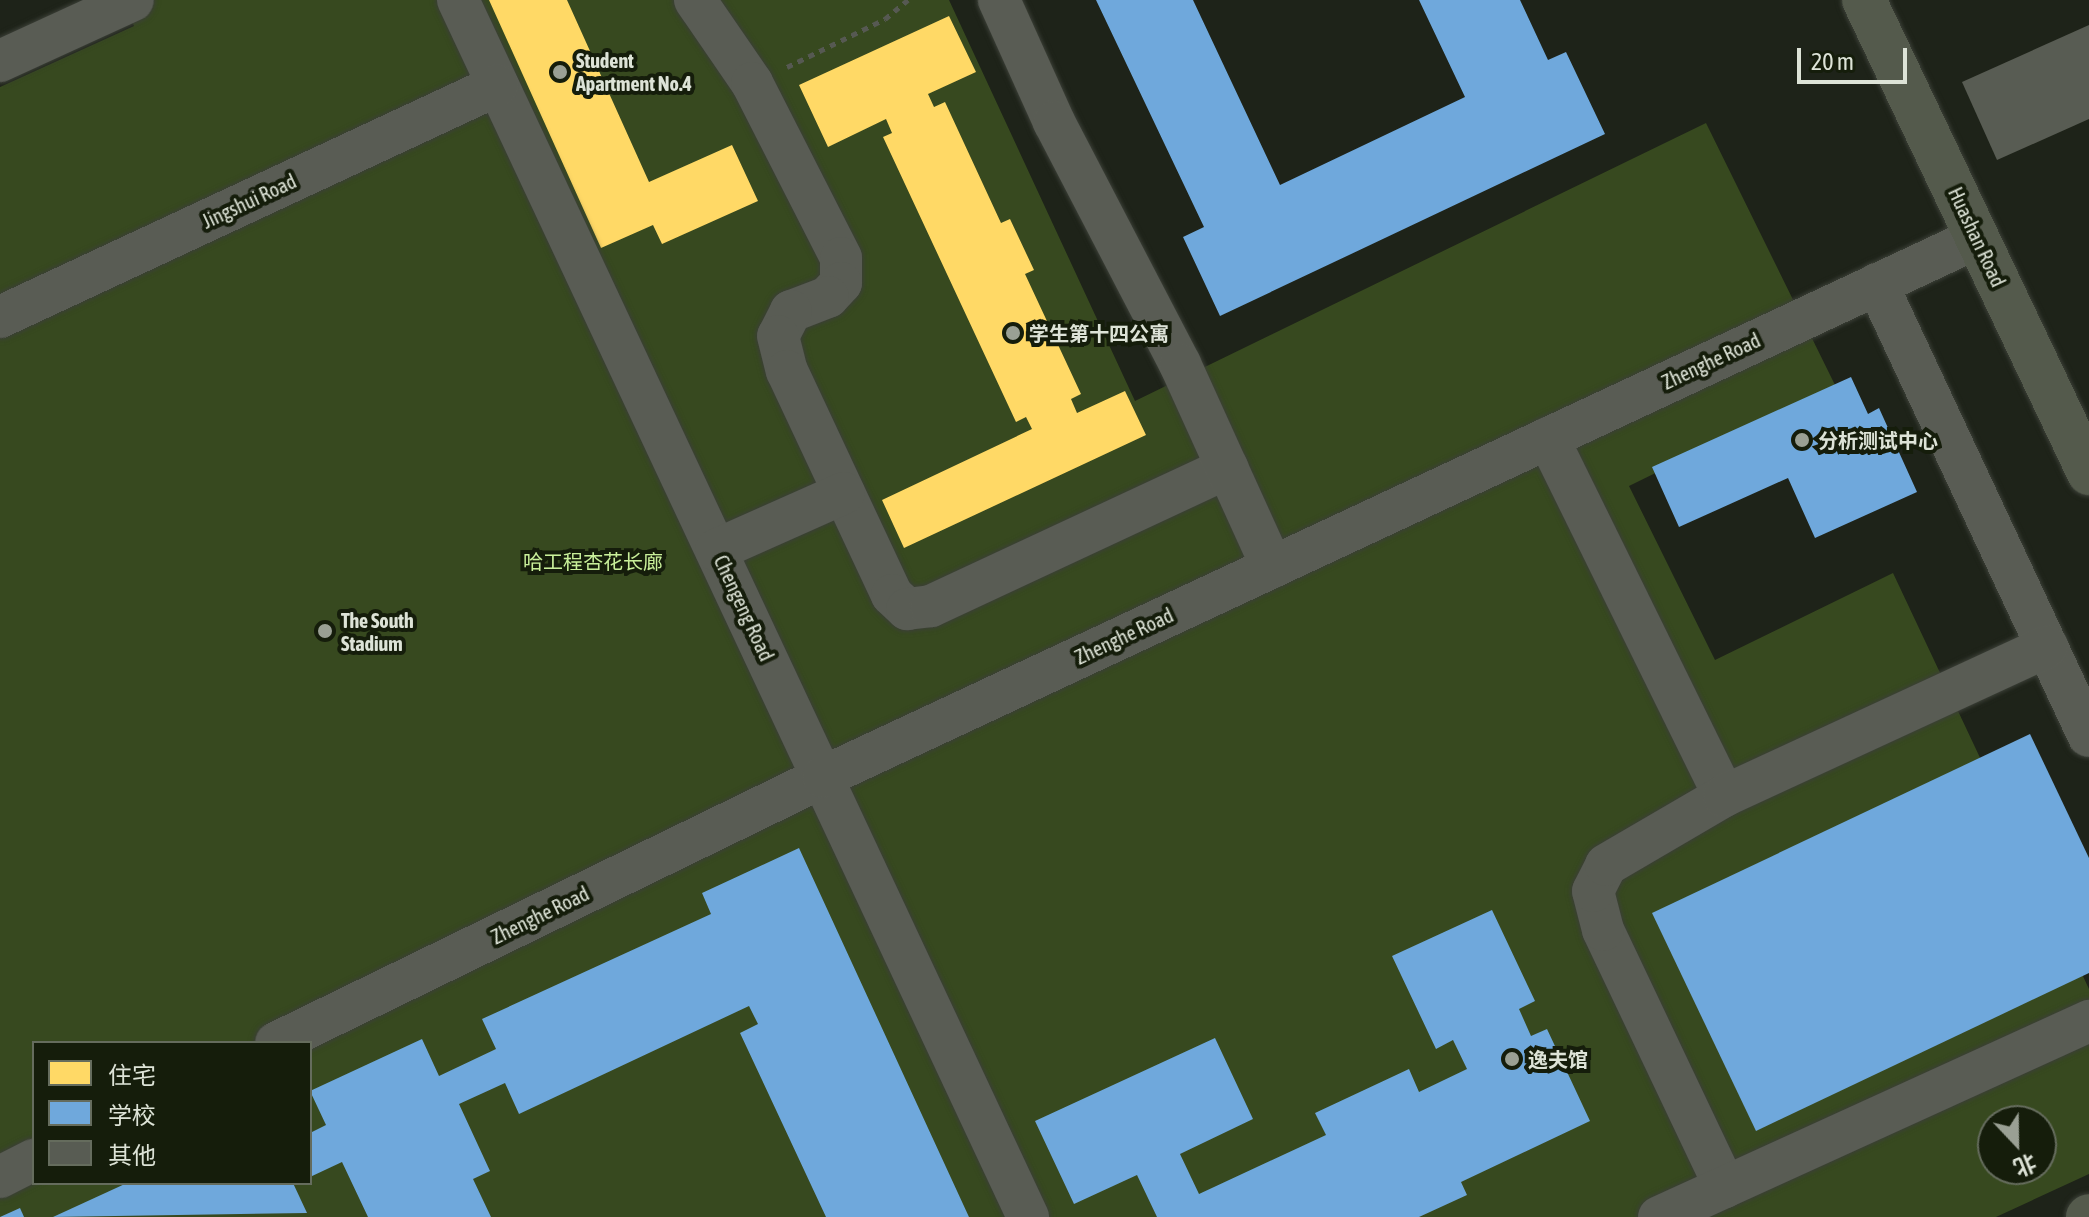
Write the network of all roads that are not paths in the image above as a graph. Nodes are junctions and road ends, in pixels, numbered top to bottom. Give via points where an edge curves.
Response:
1 (458, 0) edge
2 (695, 0) edge
3 (999, 0) edge
4 (1864, 0) edge
5 (116, 3) edge
6 (0, 61) edge
7 (498, 85) junction
8 (1977, 238) junction
9 (1877, 284) junction
10 (0, 317) edge
11 (1548, 438) junction
12 (1227, 468) junction
13 (2089, 473) edge
14 (844, 493) junction
15 (716, 550) junction
16 (1272, 567) junction
17 (2047, 647) junction
18 (2089, 736) edge
19 (823, 777) junction
20 (1724, 796) junction
21 (2089, 1021) edge
22 (280, 1041) edge
23 (32, 1161) edge
24 (0, 1177) edge
25 (1725, 1187) junction
26 (1028, 1217) edge
27 (1659, 1217) edge

1 - 7 street, Chengeng Road
2 - 14 street via 752,83 841,258 841,283 828,297 791,311 778,336 787,371
3 - 12 street
4 - 8 main road, Huashan Road
5 - 6 street
7 - 10 street, Jingshui Road
7 - 15 street, Chengeng Road
8 - 9 street, Zhenghe Road
8 - 13 main road, Huashan Road
9 - 11 street, Zhenghe Road
9 - 17 street
11 - 16 street, Zhenghe Road
11 - 20 street
12 - 14 street via 931,606 907,609 892,595
12 - 16 street
14 - 15 street
15 - 19 street, Chengeng Road
16 - 19 street, Zhenghe Road
17 - 18 street
17 - 20 street
19 - 22 street, Zhenghe Road
19 - 26 street, Chengeng Road
20 - 25 street via 1606,865 1593,891 1603,930
21 - 25 street
23 - 24 street
25 - 27 street

